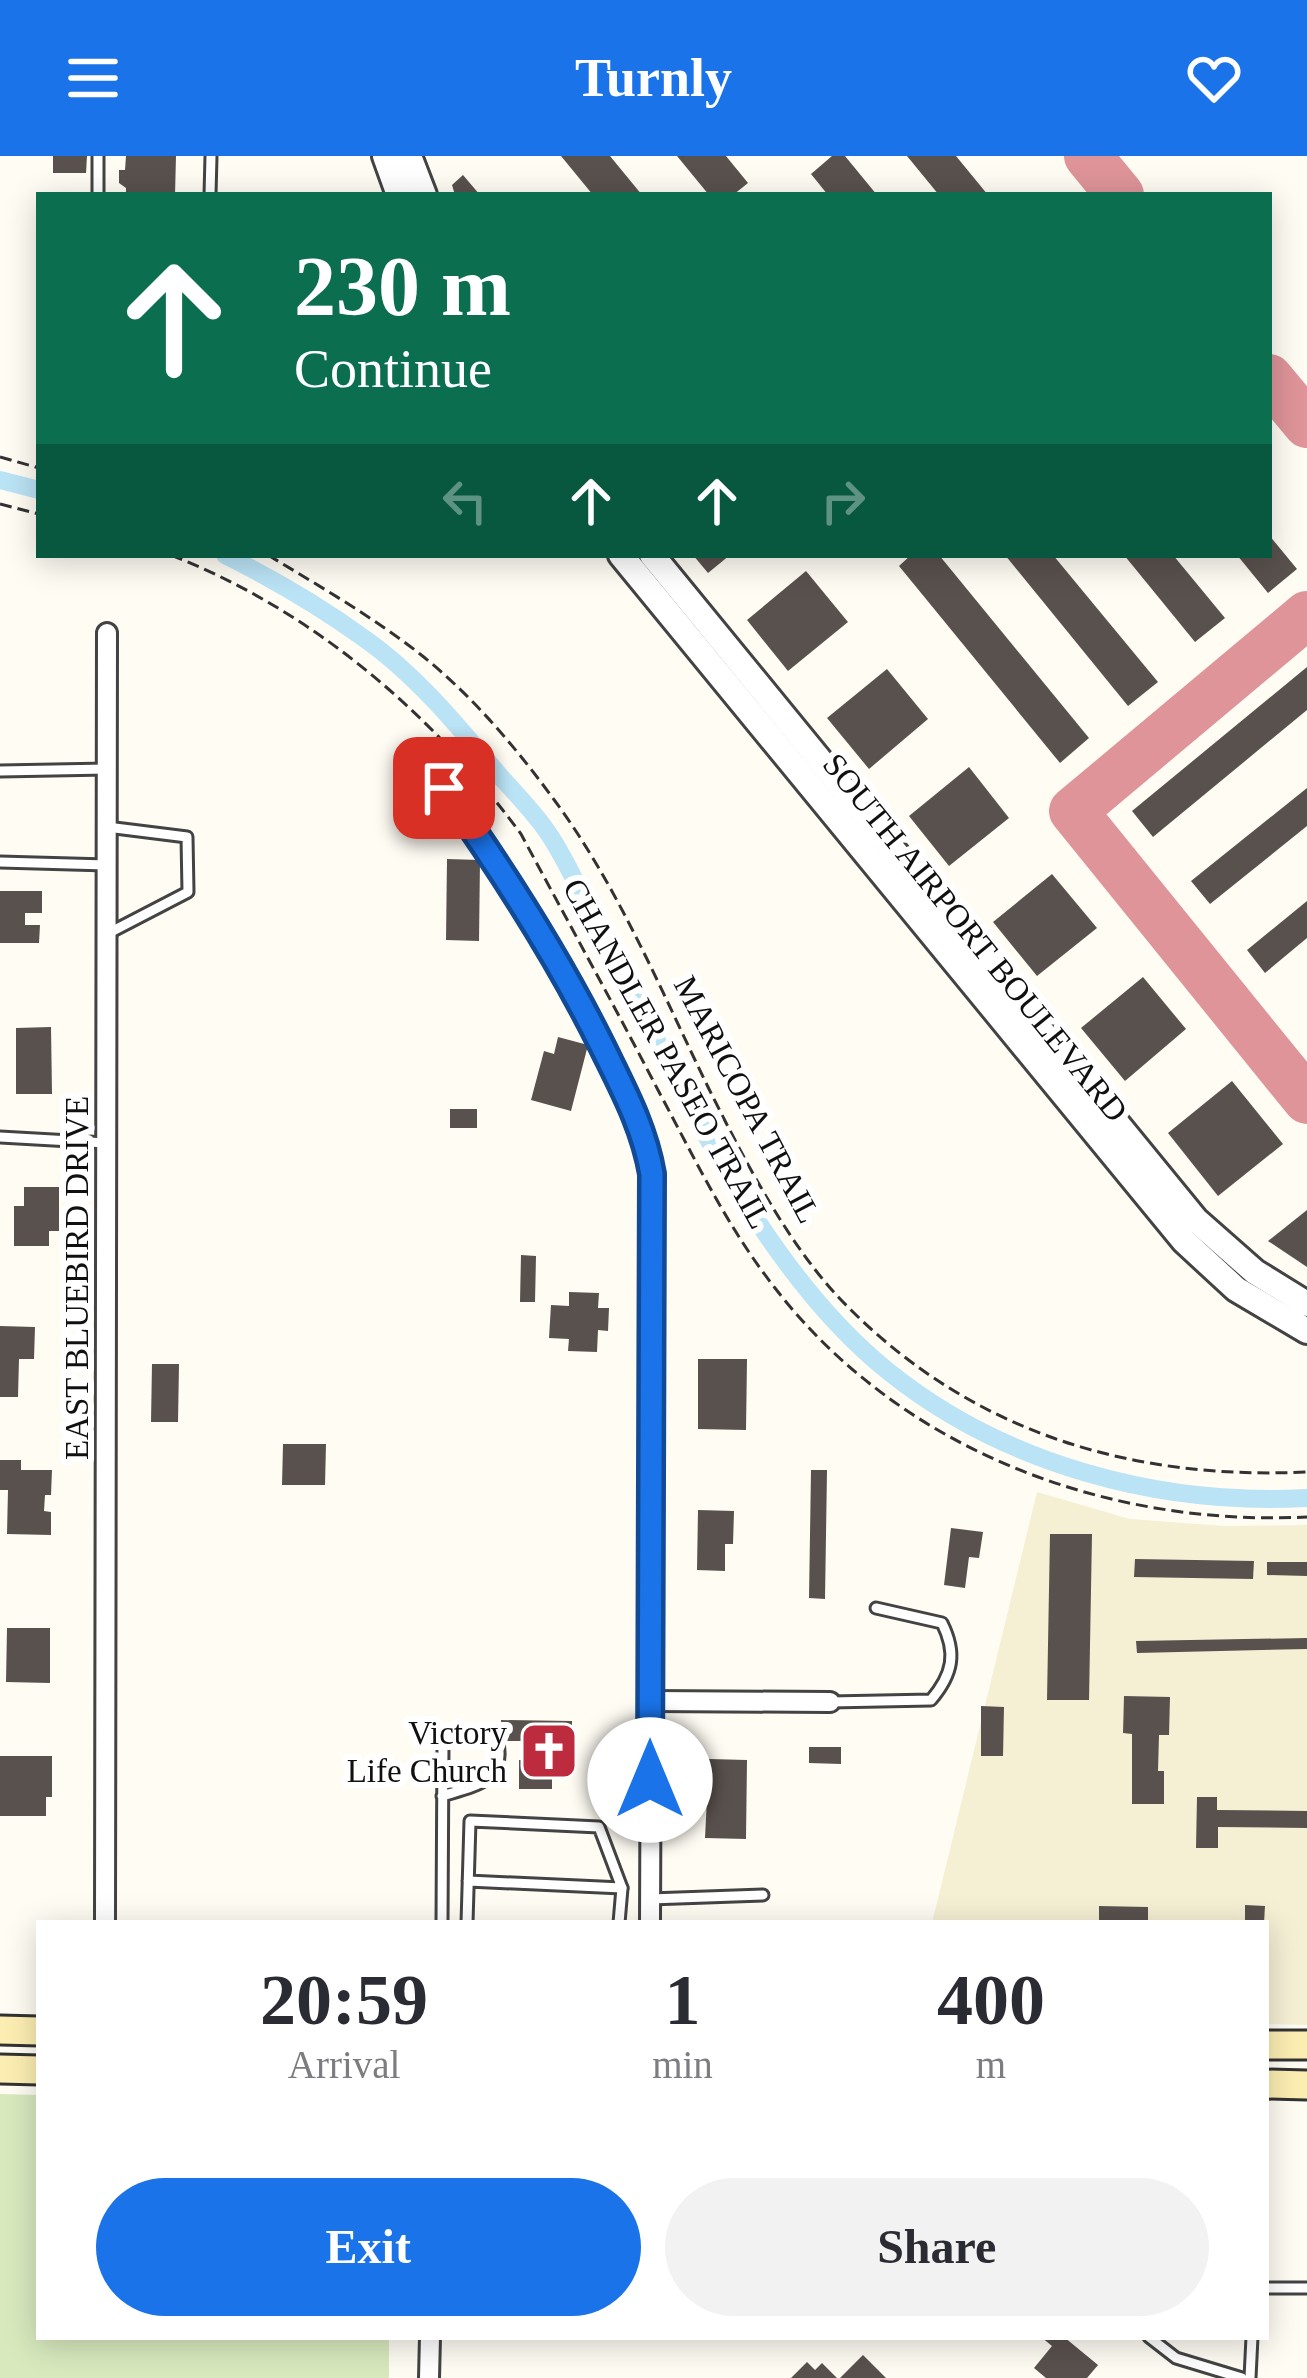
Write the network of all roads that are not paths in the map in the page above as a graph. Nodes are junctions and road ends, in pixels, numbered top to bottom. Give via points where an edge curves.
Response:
1 (98, 156) edge
2 (211, 156) edge
3 (385, 156) edge
4 (409, 156) edge
5 (98, 192) edge
6 (210, 192) edge
7 (398, 192) edge
8 (423, 192) edge
9 (623, 558) edge
10 (654, 558) edge
11 (107, 632) dead end
12 (107, 769) junction
13 (0, 771) edge
14 (444, 788) dead end
15 (107, 827) junction
16 (0, 862) edge
17 (107, 865) junction
18 (107, 934) junction
19 (0, 1137) edge
20 (106, 1143) junction
21 (652, 1174) joint
22 (1307, 1304) edge
23 (1307, 1331) edge
24 (876, 1608) dead end
25 (651, 1701) junction
26 (830, 1702) joint
27 (442, 1796) junction
28 (468, 1881) junction
29 (622, 1888) junction
30 (763, 1895) dead end
31 (650, 1899) junction
32 (105, 1920) edge
33 (442, 1920) edge
34 (467, 1920) edge
35 (619, 1920) edge
36 (650, 1920) edge
37 (0, 2030) edge
38 (36, 2031) edge
39 (1269, 2045) edge
40 (1307, 2045) edge
41 (0, 2069) edge
42 (36, 2070) edge
43 (1269, 2084) edge
44 (1307, 2085) edge
45 (1269, 2288) edge
46 (1307, 2288) edge
47 (430, 2340) edge
48 (1153, 2340) edge
49 (1252, 2340) edge
50 (429, 2378) edge
51 (1246, 2378) edge

1 - 5 lane
2 - 6 lane
3 - 7 street
4 - 8 street
9 - 23 street, SOUTH AIRPORT BOULEVARD via 1184,1241 1236,1288
10 - 22 street, SOUTH AIRPORT BOULEVARD via 1196,1220
11 - 12 street, EAST BLUEBIRD DRIVE
12 - 13 lane
12 - 15 street, EAST BLUEBIRD DRIVE
14 - 21 lane via 507,877 586,1015 645,1132
15 - 17 street, EAST BLUEBIRD DRIVE
15 - 18 lane via 187,837 188,892
16 - 17 lane
17 - 18 street, EAST BLUEBIRD DRIVE
18 - 20 street, EAST BLUEBIRD DRIVE
19 - 20 lane
20 - 32 street, EAST BLUEBIRD DRIVE
21 - 25 street
24 - 26 lane via 942,1623 954,1647 947,1681 931,1700
25 - 26 street
25 - 31 street
27 - 27 lane via 443,1746 475,1730 497,1739 496,1774
27 - 33 lane
28 - 29 lane
28 - 29 lane via 470,1821 599,1828
28 - 34 lane
29 - 35 lane
30 - 31 lane
31 - 36 street
37 - 38 main road
39 - 40 main road
41 - 42 main road
43 - 44 main road
45 - 46 lane
47 - 50 street
48 - 51 lane via 1176,2358
49 - 51 lane

